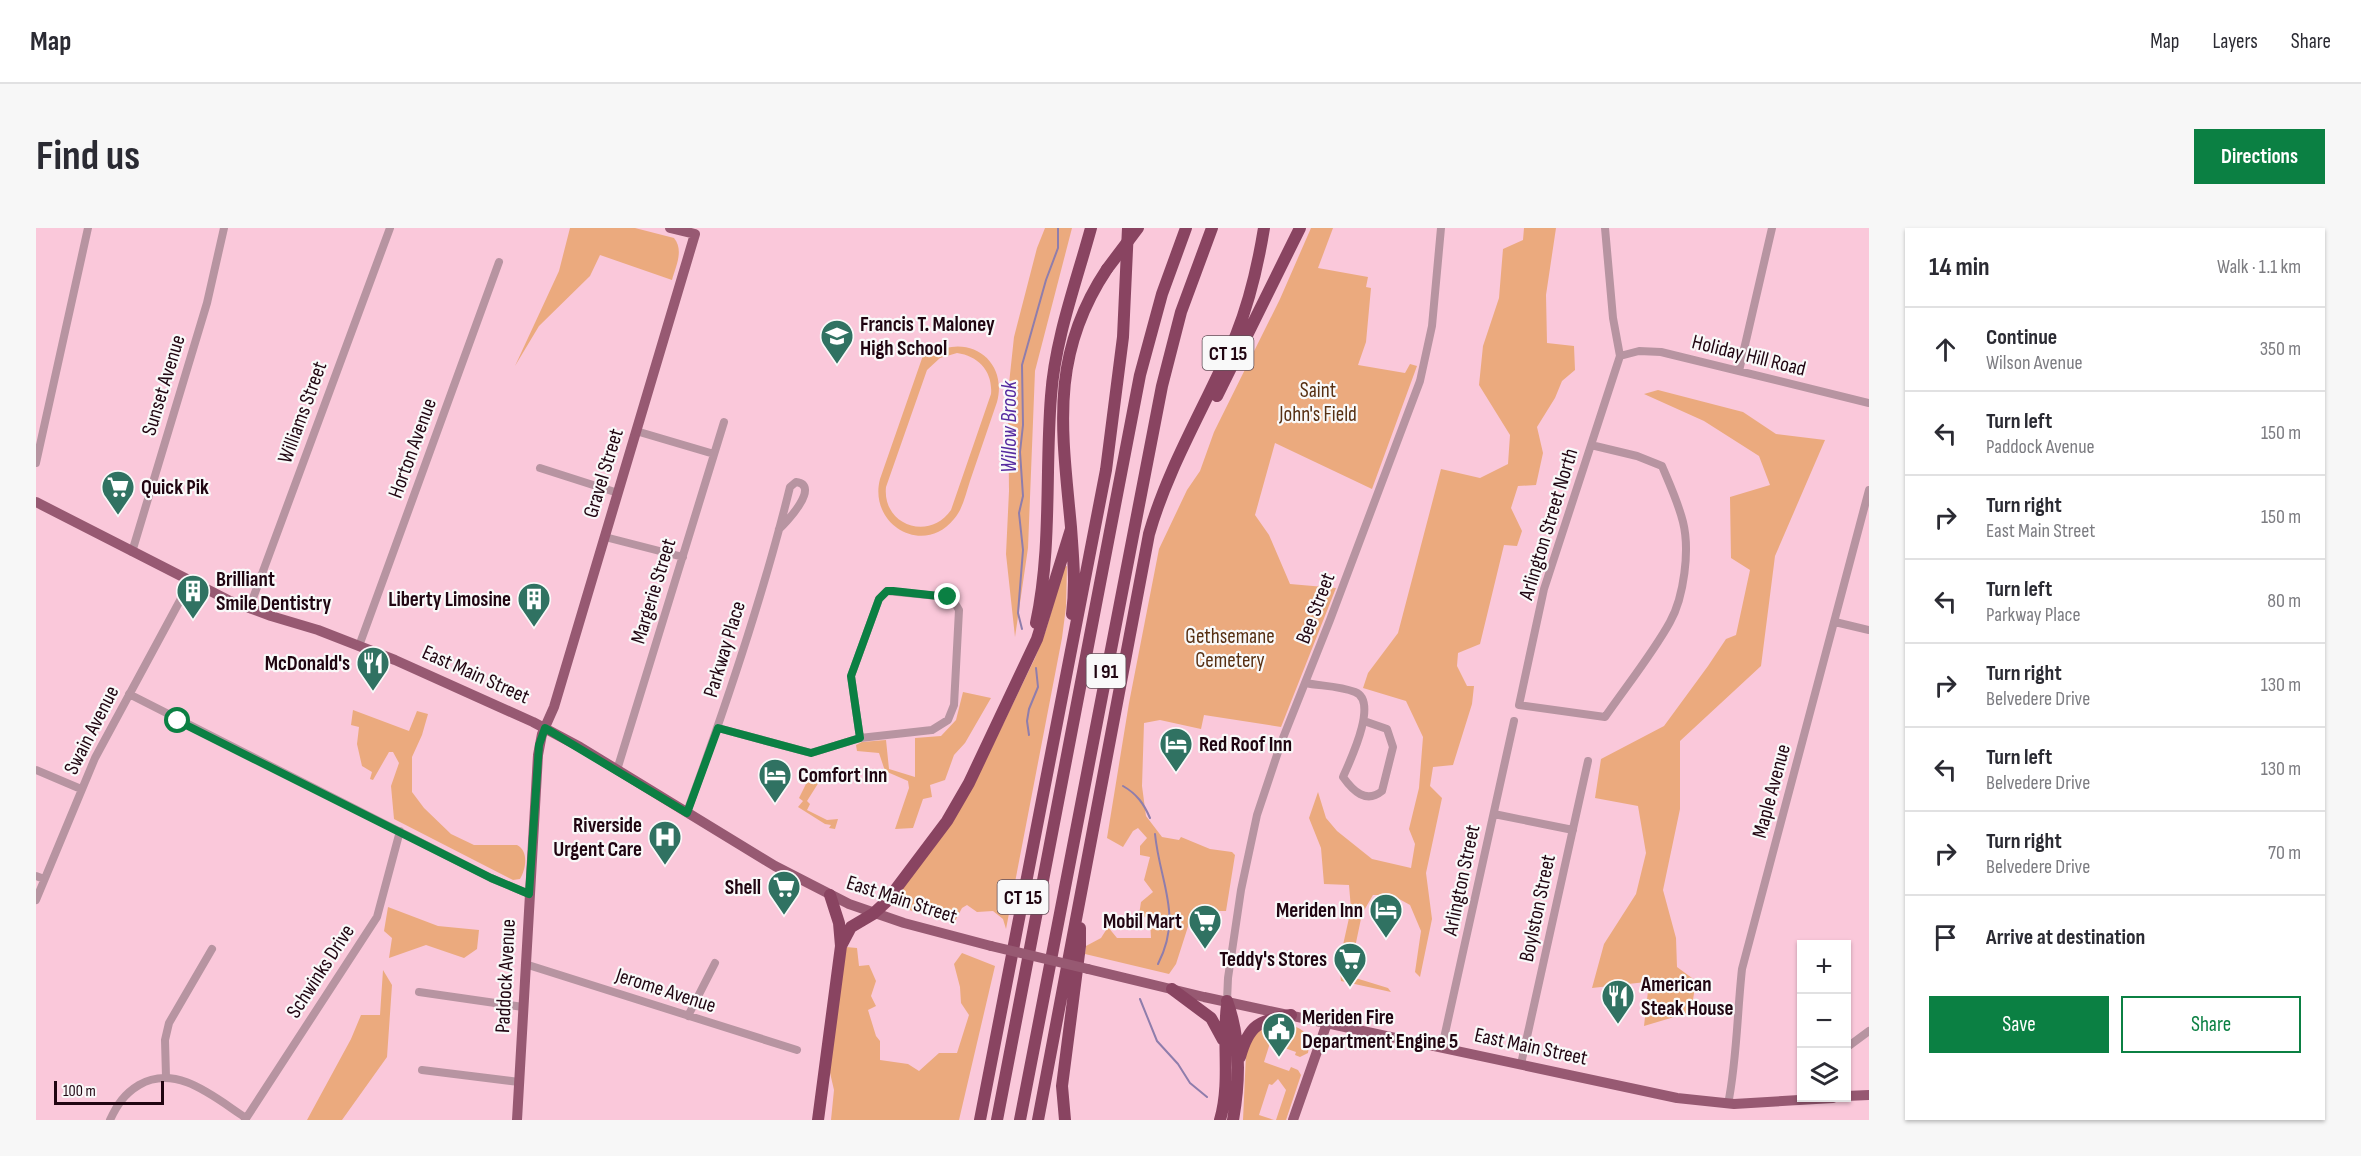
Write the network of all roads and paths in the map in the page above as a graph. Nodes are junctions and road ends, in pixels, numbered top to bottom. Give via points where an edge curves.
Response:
1 (88, 228) edge
2 (224, 228) edge
3 (390, 228) edge
4 (670, 228) edge
5 (1091, 228) edge
6 (1128, 228) edge
7 (1138, 228) edge
8 (1186, 228) edge
9 (1212, 228) edge
10 (1264, 228) edge
11 (1300, 228) edge
12 (1441, 228) edge
13 (1605, 228) edge
14 (1772, 228) edge
15 (696, 231) edge
16 (499, 262) dead end
17 (1620, 356) junction
18 (1740, 371) junction
19 (1869, 403) edge
20 (724, 422) dead end
21 (636, 430) junction
22 (1591, 445) junction
23 (714, 454) junction
24 (36, 463) edge
25 (540, 468) dead end
26 (1171, 471) junction
27 (1869, 490) edge
28 (618, 493) junction
29 (36, 502) edge
30 (1071, 529) junction
31 (779, 530) junction
32 (605, 537) junction
33 (132, 552) junction
34 (682, 557) junction
35 (190, 582) junction
36 (249, 609) junction
37 (1835, 622) junction
38 (1869, 630) edge
39 (359, 645) junction
40 (1032, 647) junction
41 (1066, 675) junction
42 (1305, 683) junction
43 (129, 694) junction
44 (1364, 721) junction
45 (1514, 721) dead end
46 (545, 728) junction
47 (718, 728) junction
48 (860, 738) junction
49 (1588, 761) dead end
50 (36, 770) edge
51 (617, 770) junction
52 (81, 789) junction
53 (687, 813) junction
54 (1494, 814) junction
55 (1573, 830) junction
56 (400, 831) junction
57 (40, 878) edge
58 (529, 894) junction
59 (830, 895) junction
60 (36, 900) edge
61 (1077, 913) junction
62 (873, 914) junction
63 (841, 946) junction
64 (212, 950) dead end
65 (715, 963) dead end
66 (525, 964) junction
67 (1172, 989) junction
68 (419, 992) dead end
69 (1227, 1002) junction
70 (523, 1007) junction
71 (1291, 1015) junction
72 (688, 1016) junction
73 (1327, 1023) junction
74 (1869, 1031) edge
75 (1851, 1044) edge
76 (1442, 1047) junction
77 (797, 1050) dead end
78 (1226, 1050) junction
79 (1521, 1064) junction
80 (1238, 1067) junction
81 (422, 1070) dead end
82 (166, 1077) junction
83 (519, 1082) junction
84 (1869, 1095) edge
85 (1851, 1096) edge
86 (1797, 1100) edge
87 (1728, 1104) junction
88 (246, 1119) edge
89 (110, 1120) edge
90 (517, 1120) edge
91 (818, 1120) edge
92 (980, 1120) edge
93 (997, 1120) edge
94 (1020, 1120) edge
95 (1038, 1120) edge
96 (1065, 1120) edge
97 (1220, 1120) edge
98 (1233, 1120) edge
99 (1293, 1120) edge

1 - 24 street
2 - 33 street, Sunset Avenue via 207,303
3 - 36 street, Williams Street
4 - 15 main road
5 - 40 highway via 1053,379 1044,563
6 - 41 highway, CT 15 via 1124,327 1111,441
7 - 30 highway, bridge via 1093,293 1078,327 1064,381 1062,417
8 - 93 highway, I 91 via 1162,294 1140,375
9 - 94 highway, I 91 via 1183,304 1162,386
10 - 26 highway, CT 15 via 1240,323
11 - 26 highway via 1191,444
12 - 42 street, Bee Street via 1432,326 1420,381
13 - 17 street
14 - 18 street
15 - 21 main road, Gravel Street
16 - 39 street, Horton Avenue
17 - 18 street, Holiday Hill Road via 1639,351 1661,352
17 - 22 street, Arlington Street North
18 - 19 street, Holiday Hill Road
20 - 23 street, Margerie Street
21 - 23 street
21 - 28 main road, Gravel Street
22 - 22 street, Arlington Street North via 1662,466 1684,525 1681,592 1671,621 1605,717 1519,705 1544,589
23 - 34 street, Margerie Street
25 - 28 street
26 - 61 highway, CT 15 via 1141,569
27 - 37 street, Maple Avenue
28 - 32 main road, Gravel Street
29 - 33 main road, East Main Street
30 - 40 highway
30 - 41 highway via 1075,585
31 - 31 street, Parkway Place via 790,487 801,483 805,489 801,500
31 - 47 street, Parkway Place
32 - 34 street
32 - 46 main road, Gravel Street
33 - 35 main road, East Main Street
34 - 51 street, Margerie Street
35 - 36 main road, East Main Street
35 - 43 street, Swain Avenue
36 - 39 main road, East Main Street
37 - 38 street
37 - 87 street, Maple Avenue via 1742,969
39 - 46 main road, East Main Street
40 - 62 highway via 961,799
41 - 92 highway, CT 15
42 - 44 street via 1357,692 1363,699
42 - 69 street, Bee Street via 1253,829 1232,948
43 - 52 street, Swain Avenue
43 - 56 street
44 - 44 street via 1344,777 1352,790 1377,795 1382,790 1392,747 1387,729
45 - 54 street, Arlington Street
46 - 51 main road, East Main Street
46 - 58 main road, Paddock Avenue via 539,745
47 - 48 street via 811,753
47 - 53 street, Parkway Place
48 - 48 street via 932,730 948,720 954,705 958,634 959,610 953,600 893,591 882,595 851,676
49 - 55 street, Boylston Street
50 - 52 street
51 - 53 main road, East Main Street
52 - 57 street, Swain Avenue
53 - 59 main road, East Main Street
54 - 55 street
54 - 76 street, Arlington Street
55 - 79 street, Boylston Street
56 - 58 street
56 - 88 street, Schwinks Drive via 376,917
57 - 60 street, Swain Avenue
58 - 66 main road, Paddock Avenue
59 - 62 main road, East Main Street
59 - 63 highway
61 - 95 highway, CT 15
61 - 96 highway via 1081,938 1062,1086
62 - 63 highway via 851,927
62 - 67 main road, East Main Street, bridge
63 - 91 highway
64 - 82 street via 169,1023 165,1040
65 - 72 street
66 - 70 main road, Paddock Avenue
66 - 72 street, Jerome Avenue
67 - 69 main road, East Main Street
67 - 78 highway via 1211,1018
68 - 70 street
69 - 71 main road, East Main Street
69 - 78 highway
69 - 80 highway via 1234,1020
70 - 83 main road, Paddock Avenue
71 - 73 main road, East Main Street
71 - 80 highway via 1253,1027
72 - 77 street, Jerome Avenue
73 - 76 main road, East Main Street
73 - 99 main road
74 - 75 street
76 - 79 main road, East Main Street
78 - 97 highway via 1226,1089
79 - 87 main road, East Main Street via 1669,1097
80 - 98 highway
81 - 83 street
82 - 88 street via 189,1082
82 - 89 street via 132,1089 116,1106
83 - 90 main road, Paddock Avenue
84 - 85 main road
86 - 87 main road, East Main Street

